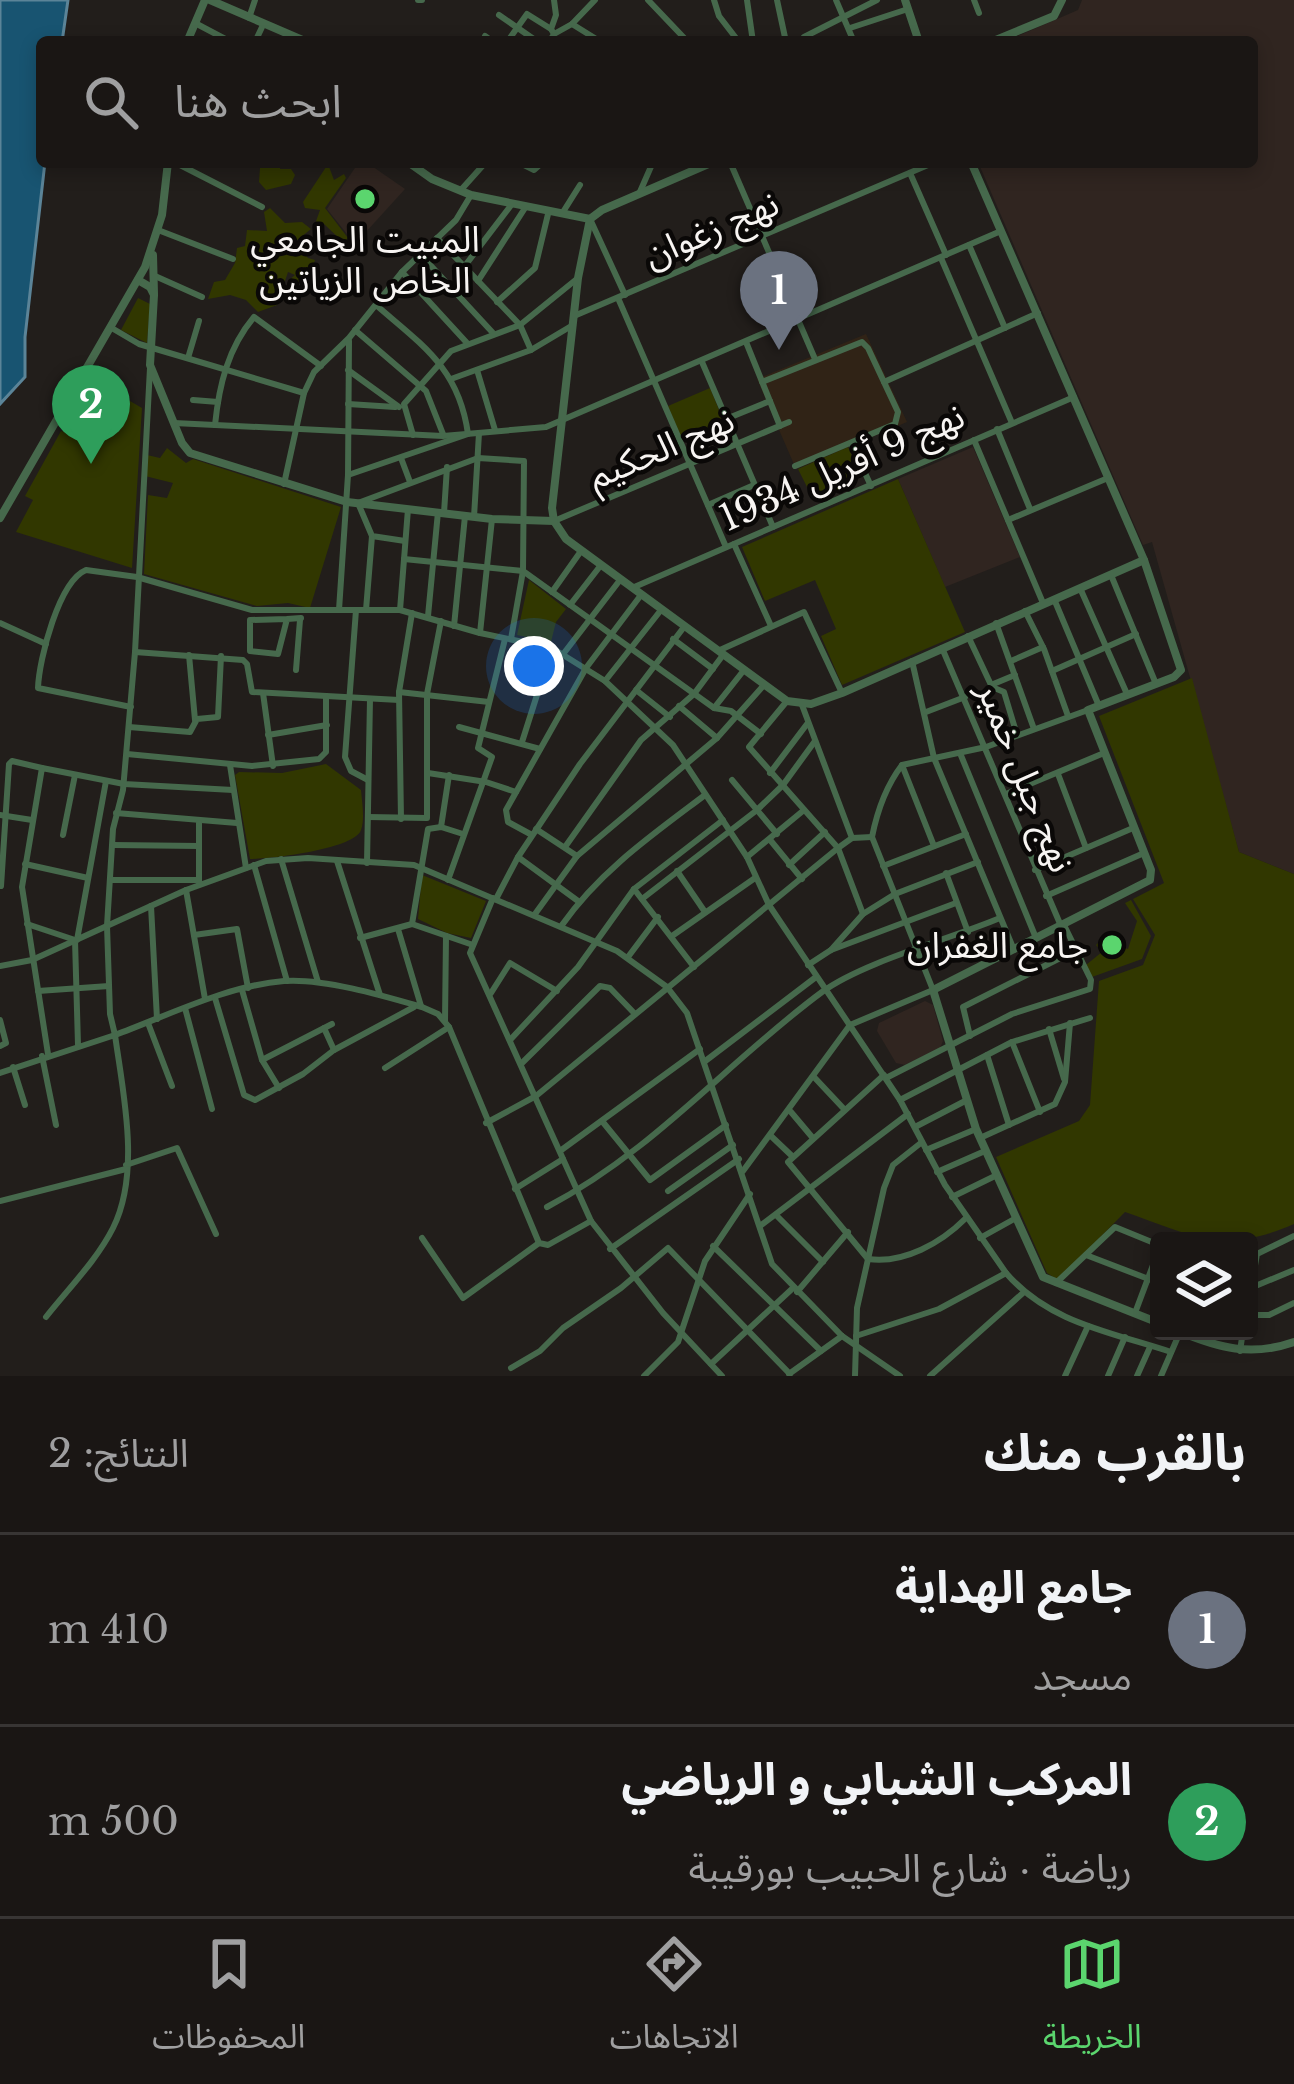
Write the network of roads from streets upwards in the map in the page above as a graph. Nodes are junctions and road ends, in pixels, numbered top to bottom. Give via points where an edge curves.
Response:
1 (208, 0) edge
2 (255, 0) edge
3 (554, 0) edge
4 (595, 0) edge
5 (648, 0) edge
6 (714, 0) edge
7 (747, 0) edge
8 (777, 0) edge
9 (836, 0) edge
10 (877, 0) edge
11 (974, 0) edge
12 (1065, 0) edge
13 (906, 4) edge
14 (979, 13) dead end
15 (499, 15) dead end
16 (249, 19) junction
17 (846, 19) junction
18 (195, 23) junction
19 (572, 24) junction
20 (263, 25) junction
21 (516, 28) junction
22 (850, 28) junction
23 (551, 35) edge
24 (190, 36) edge
25 (220, 36) edge
26 (258, 36) edge
27 (296, 36) edge
28 (511, 36) edge
29 (529, 36) edge
30 (591, 36) edge
31 (682, 36) edge
32 (734, 36) edge
33 (752, 36) edge
34 (785, 36) edge
35 (807, 36) edge
36 (852, 36) edge
37 (917, 36) edge
38 (1006, 36) edge
39 (167, 168) edge
40 (186, 168) edge
41 (418, 168) edge
42 (481, 168) edge
43 (650, 168) edge
44 (699, 168) edge
45 (733, 168) edge
46 (920, 168) edge
47 (974, 168) edge
48 (910, 173) junction
49 (580, 185) dead end
50 (460, 191) junction
51 (639, 194) junction
52 (471, 195) junction
53 (512, 204) junction
54 (262, 206) dead end
55 (525, 208) junction
56 (549, 210) junction
57 (563, 212) junction
58 (590, 219) junction
59 (158, 230) junction
60 (1001, 231) junction
61 (763, 236) junction
62 (437, 238) junction
63 (969, 245) junction
64 (152, 250) junction
65 (420, 254) junction
66 (943, 256) junction
67 (233, 259) dead end
68 (464, 267) junction
69 (402, 272) junction
70 (155, 276) junction
71 (578, 278) junction
72 (138, 280) junction
73 (478, 281) junction
74 (131, 292) junction
75 (202, 296) dead end
76 (622, 297) junction
77 (154, 299) junction
78 (497, 302) junction
79 (375, 304) junction
80 (1038, 313) junction
81 (799, 319) junction
82 (199, 321) dead end
83 (574, 321) junction
84 (520, 325) junction
85 (110, 327) junction
86 (1005, 328) junction
87 (355, 330) junction
88 (493, 332) junction
89 (349, 338) junction
90 (976, 341) junction
91 (746, 342) junction
92 (467, 343) junction
93 (151, 348) junction
94 (531, 350) junction
95 (188, 359) junction
96 (815, 359) junction
97 (440, 360) junction
98 (702, 362) junction
99 (150, 364) junction
100 (321, 366) junction
101 (225, 370) junction
102 (347, 370) junction
103 (477, 370) junction
104 (451, 380) junction
105 (655, 382) junction
106 (762, 382) junction
107 (884, 382) junction
108 (419, 385) junction
109 (304, 393) junction
110 (1074, 397) junction
111 (193, 400) dead end
112 (770, 401) junction
113 (218, 402) junction
114 (348, 404) junction
115 (402, 406) junction
116 (726, 419) junction
117 (790, 422) dead end
118 (173, 423) junction
119 (561, 423) junction
120 (1012, 423) junction
121 (215, 426) junction
122 (780, 426) junction
123 (998, 429) junction
124 (296, 431) junction
125 (495, 431) junction
126 (349, 433) junction
127 (479, 433) junction
128 (468, 434) junction
129 (412, 435) junction
130 (443, 436) junction
131 (974, 440) junction
132 (851, 443) junction
133 (737, 444) junction
134 (401, 458) junction
135 (478, 458) junction
136 (690, 465) junction
137 (795, 466) dead end
138 (447, 467) junction
139 (348, 475) junction
140 (1108, 478) junction
141 (410, 482) junction
142 (284, 484) junction
143 (754, 484) junction
144 (871, 486) junction
145 (352, 502) junction
146 (708, 506) junction
147 (408, 509) junction
148 (1031, 510) junction
149 (441, 513) junction
150 (470, 516) junction
151 (0, 518) edge
152 (492, 519) junction
153 (1008, 520) junction
154 (554, 521) junction
155 (524, 522) junction
156 (773, 527) junction
157 (372, 536) junction
158 (405, 541) junction
159 (730, 546) junction
160 (582, 550) junction
161 (404, 559) junction
162 (1144, 560) junction
163 (433, 562) junction
164 (458, 564) junction
165 (601, 565) junction
166 (487, 567) junction
167 (523, 571) junction
168 (1111, 575) junction
169 (137, 577) junction
170 (620, 579) junction
171 (1080, 588) junction
172 (637, 591) junction
173 (551, 592) junction
174 (1054, 599) junction
175 (1043, 603) junction
176 (570, 605) junction
177 (339, 610) junction
178 (356, 610) junction
179 (366, 610) junction
180 (400, 610) junction
181 (662, 610) junction
182 (1025, 610) junction
183 (412, 613) junction
184 (301, 614) junction
185 (428, 617) junction
186 (286, 619) junction
187 (590, 619) junction
188 (441, 621) junction
189 (0, 623) edge
190 (996, 623) junction
191 (454, 626) junction
192 (771, 626) junction
193 (684, 627) junction
194 (481, 634) junction
195 (610, 634) junction
196 (1136, 634) junction
197 (968, 636) junction
198 (508, 638) junction
199 (673, 639) junction
200 (46, 644) junction
201 (1043, 647) junction
202 (552, 648) junction
203 (942, 648) junction
204 (1107, 648) junction
205 (632, 649) junction
206 (135, 652) junction
207 (565, 653) junction
208 (720, 653) junction
209 (190, 655) junction
210 (221, 656) junction
211 (912, 661) junction
212 (1011, 661) junction
213 (1079, 661) junction
214 (653, 665) junction
215 (586, 668) junction
216 (713, 669) junction
217 (296, 670) dead end
218 (744, 670) junction
219 (1052, 671) junction
220 (1017, 674) junction
221 (605, 682) junction
222 (1156, 684) junction
223 (764, 685) junction
224 (991, 685) junction
225 (635, 690) junction
226 (263, 693) junction
227 (842, 693) junction
228 (427, 694) junction
229 (694, 694) junction
230 (326, 695) junction
231 (1128, 695) junction
232 (399, 696) junction
233 (965, 697) junction
234 (351, 698) junction
235 (370, 699) junction
236 (628, 699) junction
237 (787, 701) junction
238 (489, 702) junction
239 (802, 705) junction
240 (680, 706) junction
241 (1099, 706) junction
242 (130, 707) junction
243 (714, 708) junction
244 (1088, 710) junction
245 (926, 712) junction
246 (1068, 716) junction
247 (670, 717) junction
248 (740, 717) junction
249 (195, 720) junction
250 (807, 724) junction
251 (327, 725) junction
252 (459, 727) dead end
253 (129, 728) junction
254 (658, 728) junction
255 (1034, 729) junction
256 (482, 731) junction
257 (268, 734) junction
258 (761, 734) junction
259 (1017, 735) junction
260 (717, 738) junction
261 (815, 741) junction
262 (522, 742) junction
263 (986, 746) junction
264 (540, 749) junction
265 (960, 752) junction
266 (1104, 753) junction
267 (127, 754) junction
268 (934, 758) junction
269 (230, 764) junction
270 (902, 765) junction
271 (273, 766) junction
272 (685, 766) junction
273 (42, 768) junction
274 (770, 772) junction
275 (428, 773) junction
276 (1058, 774) junction
277 (75, 775) junction
278 (449, 775) junction
279 (368, 780) junction
280 (732, 780) dead end
281 (106, 781) junction
282 (486, 782) junction
283 (124, 784) junction
284 (783, 785) junction
285 (233, 790) junction
286 (515, 792) junction
287 (1006, 794) junction
288 (705, 795) junction
289 (758, 810) junction
290 (804, 810) junction
291 (116, 814) junction
292 (3, 815) edge
293 (368, 818) junction
294 (401, 819) junction
295 (32, 820) junction
296 (723, 820) junction
297 (199, 821) junction
298 (236, 823) junction
299 (433, 824) junction
300 (1133, 828) junction
301 (534, 832) junction
302 (731, 832) junction
303 (825, 832) junction
304 (463, 834) junction
305 (966, 834) junction
306 (63, 835) dead end
307 (774, 837) junction
308 (872, 837) junction
309 (852, 838) junction
310 (112, 845) junction
311 (199, 846) junction
312 (565, 847) junction
313 (934, 847) junction
314 (838, 848) junction
315 (1086, 848) junction
316 (1144, 853) junction
317 (577, 856) junction
318 (518, 857) junction
319 (747, 857) junction
320 (281, 859) junction
321 (337, 861) junction
322 (367, 862) junction
323 (978, 862) junction
324 (25, 864) junction
325 (789, 865) junction
326 (250, 866) junction
327 (883, 866) junction
328 (422, 867) junction
329 (1035, 870) junction
330 (677, 871) junction
331 (946, 873) junction
332 (88, 878) junction
333 (755, 878) junction
334 (802, 878) junction
335 (111, 880) junction
336 (448, 880) junction
337 (199, 883) junction
338 (555, 883) junction
339 (1, 886) edge
340 (22, 887) junction
341 (634, 889) junction
342 (186, 890) junction
343 (895, 895) junction
344 (1046, 896) junction
345 (495, 898) junction
346 (642, 899) junction
347 (579, 902) junction
348 (956, 903) junction
349 (769, 905) junction
350 (151, 906) junction
351 (705, 912) junction
352 (535, 914) junction
353 (863, 914) junction
354 (658, 917) junction
355 (1000, 918) junction
356 (905, 923) junction
357 (27, 924) junction
358 (412, 924) junction
359 (107, 926) junction
360 (562, 926) junction
361 (1063, 926) junction
362 (398, 929) junction
363 (968, 932) junction
364 (194, 934) junction
365 (446, 936) junction
366 (672, 936) junction
367 (360, 938) junction
368 (1036, 939) junction
369 (76, 940) junction
370 (597, 940) junction
371 (473, 946) junction
372 (831, 950) junction
373 (1014, 950) junction
374 (1076, 950) junction
375 (916, 951) junction
376 (628, 958) junction
377 (32, 960) junction
378 (808, 965) junction
379 (0, 966) edge
380 (694, 967) junction
381 (816, 976) junction
382 (287, 981) junction
383 (319, 984) junction
384 (109, 986) junction
385 (75, 987) junction
386 (668, 987) junction
387 (826, 989) junction
388 (245, 990) junction
389 (933, 990) junction
390 (557, 991) junction
391 (38, 992) junction
392 (491, 993) junction
393 (381, 997) junction
394 (215, 998) junction
395 (205, 1000) junction
396 (419, 1006) junction
397 (185, 1008) junction
398 (634, 1014) junction
399 (1090, 1018) dead end
400 (158, 1019) junction
401 (0, 1021) edge
402 (148, 1023) junction
403 (1070, 1023) junction
404 (447, 1024) junction
405 (850, 1025) junction
406 (1048, 1028) junction
407 (115, 1035) junction
408 (970, 1036) junction
409 (511, 1039) junction
410 (1012, 1042) junction
411 (78, 1045) junction
412 (0, 1046) edge
413 (951, 1046) junction
414 (700, 1049) junction
415 (334, 1050) junction
416 (45, 1055) junction
417 (987, 1055) junction
418 (262, 1060) junction
419 (704, 1062) junction
420 (522, 1063) junction
421 (13, 1067) junction
422 (385, 1068) dead end
423 (959, 1069) junction
424 (0, 1073) edge
425 (885, 1076) junction
426 (814, 1078) junction
427 (1065, 1082) junction
428 (172, 1086) dead end
429 (279, 1088) junction
430 (713, 1088) junction
431 (536, 1096) junction
432 (899, 1100) junction
433 (967, 1100) junction
434 (25, 1105) dead end
435 (212, 1109) dead end
436 (844, 1109) junction
437 (790, 1111) junction
438 (1040, 1112) junction
439 (908, 1114) junction
440 (602, 1121) junction
441 (486, 1123) junction
442 (56, 1125) dead end
443 (727, 1125) junction
444 (1009, 1125) junction
445 (914, 1127) junction
446 (978, 1133) junction
447 (771, 1136) junction
448 (812, 1137) junction
449 (733, 1145) junction
450 (924, 1146) junction
451 (985, 1151) junction
452 (629, 1154) junction
453 (562, 1155) junction
454 (792, 1156) junction
455 (739, 1159) junction
456 (126, 1167) junction
457 (743, 1171) junction
458 (937, 1172) junction
459 (997, 1175) junction
460 (812, 1188) junction
461 (515, 1190) junction
462 (578, 1190) junction
463 (668, 1191) dead end
464 (750, 1194) junction
465 (952, 1197) junction
466 (0, 1201) edge
467 (547, 1207) dead end
468 (777, 1216) junction
469 (966, 1218) junction
470 (1016, 1218) junction
471 (591, 1221) junction
472 (760, 1226) junction
473 (848, 1232) junction
474 (216, 1234) dead end
475 (1294, 1236) edge
476 (422, 1238) dead end
477 (980, 1238) junction
478 (539, 1243) junction
479 (1150, 1243) edge
480 (712, 1246) junction
481 (610, 1249) junction
482 (1258, 1253) edge
483 (1086, 1255) junction
484 (868, 1259) junction
485 (824, 1262) junction
486 (1150, 1272) edge
487 (1293, 1272) edge
488 (1006, 1273) junction
489 (633, 1277) junction
490 (1148, 1278) junction
491 (699, 1280) junction
492 (1054, 1284) junction
493 (1258, 1285) edge
494 (795, 1290) junction
495 (1024, 1292) junction
496 (1294, 1303) edge
497 (774, 1305) junction
498 (1135, 1313) junction
499 (1258, 1315) edge
500 (46, 1317) dead end
501 (1150, 1319) edge
502 (1088, 1326) junction
503 (750, 1330) junction
504 (682, 1334) junction
505 (842, 1336) junction
506 (856, 1336) junction
507 (1125, 1337) junction
508 (1176, 1340) edge
509 (1202, 1340) edge
510 (1210, 1340) edge
511 (1242, 1340) edge
512 (1294, 1342) edge
513 (1209, 1343) junction
514 (1151, 1345) junction
515 (855, 1346) junction
516 (821, 1351) junction
517 (1171, 1352) junction
518 (1240, 1352) junction
519 (711, 1364) junction
520 (800, 1367) junction
521 (511, 1368) dead end
522 (788, 1375) edge
523 (644, 1376) edge
524 (722, 1376) edge
525 (804, 1376) edge
526 (855, 1376) edge
527 (899, 1376) edge
528 (930, 1376) edge
529 (1065, 1376) edge
530 (1108, 1376) edge
531 (1137, 1376) edge
532 (1161, 1376) edge

1 - 16 street
1 - 18 street
2 - 16 street
3 - 23 street
4 - 19 street
5 - 31 street
6 - 32 street
7 - 33 street
8 - 34 street
9 - 17 street
10 - 17 street
11 - 14 street
12 - 38 street via 1054,16
13 - 22 street
13 - 37 street
15 - 21 street
16 - 20 street
17 - 22 street
17 - 35 street
18 - 24 street
18 - 25 street
19 - 23 street
19 - 30 street
20 - 26 street
20 - 27 street
21 - 23 street via 528,14
21 - 28 street
21 - 29 street
22 - 36 street
39 - 59 street
40 - 54 street
41 - 50 street
42 - 50 street
43 - 51 street
44 - 51 street
45 - 61 street
46 - 48 street, نهج زغوان
47 - 60 street
48 - 61 street, نهج زغوان
48 - 66 street
49 - 57 street
50 - 52 street
51 - 58 street
52 - 53 street
52 - 62 street
53 - 55 street
53 - 68 street
55 - 56 street
55 - 73 street
56 - 57 street
56 - 78 street via 535,268
57 - 58 street
58 - 71 street
58 - 76 street
59 - 64 street
59 - 67 street
60 - 63 street
60 - 80 street
61 - 76 street, نهج زغوان
61 - 81 street
62 - 65 street
62 - 68 street
63 - 66 street
63 - 86 street
64 - 70 street
64 - 72 street
65 - 69 street
65 - 88 street
66 - 81 street
66 - 90 street
68 - 73 street
69 - 79 street
69 - 92 street
70 - 75 street
70 - 77 street
71 - 83 street
71 - 84 street
72 - 74 street
72 - 77 street
73 - 78 street
74 - 77 street
74 - 85 street
76 - 83 street, نهج زغوان
76 - 105 street
77 - 93 street
78 - 84 street
79 - 87 street
79 - 97 street
80 - 86 street
80 - 110 street
81 - 91 street
81 - 96 street
82 - 95 street
83 - 94 street, نهج زغوان
83 - 119 street
84 - 88 street
84 - 94 street
85 - 93 street
85 - 151 street
86 - 90 street
87 - 89 street
87 - 108 street
88 - 92 street
89 - 100 street
89 - 102 street
90 - 107 street
90 - 120 street
91 - 98 street
91 - 106 street
92 - 97 street
93 - 95 street
93 - 99 street
94 - 103 street, نهج زغوان
95 - 101 street
96 - 106 street
96 - 107 street via 862,342
97 - 104 street
97 - 108 street
98 - 105 street
98 - 116 street
99 - 118 street
99 - 169 street
100 - 101 street via 256,317
100 - 109 street
101 - 109 street
101 - 113 street
102 - 114 street
102 - 115 street
103 - 104 street, نهج زغوان
103 - 125 street
104 - 128 street
105 - 119 street
105 - 136 street
106 - 112 street
107 - 132 street via 898,422
108 - 115 street
108 - 130 street
109 - 124 street
110 - 120 street, نهج 9 أفريل 1934
110 - 140 street
111 - 113 street
112 - 116 street
112 - 122 street
113 - 121 street
114 - 115 street
114 - 126 street
115 - 129 street
116 - 133 street
117 - 122 street, نهج الحكيم
118 - 121 street
118 - 142 street via 190,453
119 - 125 street
119 - 154 street
120 - 123 street, نهج 9 أفريل 1934
121 - 124 street
122 - 133 street, نهج الحكيم
123 - 131 street, نهج 9 أفريل 1934
123 - 148 street
124 - 126 street
124 - 142 street
125 - 127 street
126 - 129 street
126 - 139 street
127 - 128 street
127 - 135 street
128 - 130 street
128 - 134 street
129 - 130 street
131 - 144 street, نهج 9 أفريل 1934
131 - 153 street
132 - 137 street
132 - 144 street
133 - 136 street, نهج الحكيم
133 - 143 street
134 - 139 street
134 - 141 street
135 - 138 street
135 - 150 street
135 - 155 street via 524,461
136 - 146 street
136 - 154 street, نهج الحكيم
138 - 141 street
138 - 149 street
139 - 145 street
140 - 148 street
140 - 162 street
141 - 145 street
142 - 145 street
143 - 146 street
143 - 156 street
144 - 156 street, نهج 9 أفريل 1934
145 - 147 street
145 - 157 street
145 - 177 street
146 - 159 street
147 - 149 street
147 - 158 street
148 - 153 street
149 - 150 street
149 - 163 street
150 - 152 street
150 - 164 street
152 - 155 street
152 - 166 street
153 - 175 street
154 - 155 street
154 - 160 street
155 - 167 street
156 - 159 street, نهج 9 أفريل 1934
157 - 158 street
157 - 179 street
158 - 161 street
159 - 172 street, نهج 9 أفريل 1934
159 - 192 street
160 - 165 street
160 - 173 street
161 - 163 street
161 - 180 street
162 - 168 street
162 - 222 street via 1182,667
163 - 164 street
163 - 185 street
164 - 166 street
164 - 191 street
165 - 170 street
165 - 176 street
166 - 167 street
166 - 194 street
167 - 173 street
167 - 198 street
168 - 171 street
168 - 196 street
169 - 184 street via 252,610
169 - 200 street via 76,574
169 - 206 street
170 - 172 street
170 - 187 street
171 - 174 street
171 - 204 street
172 - 181 street
172 - 195 street
173 - 176 street
174 - 175 street
174 - 213 street
175 - 182 street
176 - 187 street
177 - 178 street
177 - 184 street
178 - 179 street
178 - 234 street
179 - 180 street
180 - 183 street
181 - 193 street
181 - 205 street
182 - 190 street
182 - 201 street
183 - 185 street
183 - 232 street
184 - 186 street
184 - 217 street
185 - 188 street
186 - 186 street via 250,620 250,651 278,653
187 - 195 street
187 - 207 street
188 - 191 street
188 - 228 street
189 - 200 street
190 - 197 street
190 - 212 street
191 - 194 street
192 - 208 street
192 - 227 street via 805,613
193 - 199 street
193 - 208 street
194 - 198 street
195 - 205 street
195 - 215 street
196 - 204 street
196 - 222 street
197 - 203 street
197 - 224 street
198 - 202 street
198 - 238 street
199 - 214 street
199 - 216 street
200 - 242 street via 41,690
201 - 212 street
201 - 219 street
202 - 207 street
202 - 262 street
203 - 211 street
203 - 233 street, نهج جبل خمير
204 - 213 street
204 - 231 street
205 - 214 street
205 - 221 street
206 - 209 street
206 - 242 street
207 - 215 street
208 - 216 street
208 - 218 street
209 - 210 street
209 - 249 street
210 - 226 street via 246,662 249,691
210 - 249 street via 219,716
211 - 227 street
211 - 245 street
212 - 220 street
213 - 219 street
213 - 241 street
214 - 225 street
214 - 229 street
215 - 221 street
215 - 264 street
216 - 229 street
218 - 223 street
218 - 243 street
219 - 246 street
220 - 224 street
220 - 255 street
221 - 236 street
222 - 231 street
223 - 237 street
223 - 248 street
224 - 259 street via 1004,692
225 - 236 street
225 - 247 street
226 - 230 street
226 - 257 street
227 - 239 street
228 - 232 street
228 - 238 street
228 - 275 street
229 - 240 street
229 - 243 street
230 - 234 street
230 - 251 street
231 - 241 street
232 - 235 street
232 - 294 street
233 - 245 street
233 - 263 street, نهج جبل خمير
234 - 235 street
234 - 279 street via 346,763
235 - 279 street
236 - 254 street
236 - 301 street
237 - 239 street
237 - 258 street
238 - 256 street
239 - 250 street
240 - 247 street
240 - 260 street
241 - 244 street
242 - 253 street
243 - 248 street
244 - 246 street
244 - 266 street
245 - 268 street
246 - 255 street
247 - 254 street
248 - 258 street
248 - 260 street
249 - 253 street via 190,732
250 - 261 street
250 - 274 street
251 - 257 street
251 - 271 street via 324,757
252 - 256 street
253 - 267 street
254 - 272 street
254 - 312 street via 630,754
255 - 259 street
256 - 262 street
256 - 282 street via 479,751 492,756
257 - 271 street
258 - 274 street via 749,746
259 - 263 street
260 - 272 street
261 - 284 street
261 - 309 street
262 - 264 street
263 - 265 street
263 - 287 street, نهج جبل خمير
264 - 286 street
265 - 268 street
265 - 368 street
266 - 276 street
266 - 300 street
267 - 269 street
267 - 283 street
268 - 270 street
268 - 305 street
269 - 271 street
269 - 285 street
270 - 308 street
270 - 313 street
272 - 288 street
272 - 317 street
273 - 277 street
273 - 292 street via 10,762
273 - 295 street
274 - 284 street
275 - 278 street
275 - 299 street
276 - 287 street
276 - 315 street
277 - 281 street
277 - 306 street
278 - 282 street
278 - 299 street
279 - 293 street
280 - 289 street
281 - 283 street
281 - 332 street
282 - 286 street
282 - 304 street
283 - 285 street
283 - 291 street
284 - 289 street
284 - 290 street
285 - 298 street
286 - 301 street via 506,819
287 - 329 street, نهج جبل خمير
288 - 296 street
288 - 347 street
289 - 302 street
289 - 307 street
290 - 303 street
290 - 307 street
291 - 297 street
291 - 310 street
292 - 295 street
292 - 339 street
293 - 294 street
293 - 322 street
294 - 299 street
295 - 324 street
296 - 302 street
296 - 341 street
297 - 298 street
297 - 311 street
298 - 326 street
299 - 304 street
299 - 328 street
300 - 315 street
300 - 316 street
301 - 312 street
301 - 318 street
302 - 319 street
302 - 330 street
303 - 314 street
303 - 325 street
304 - 336 street
305 - 313 street
305 - 323 street
307 - 319 street
307 - 325 street
308 - 309 street
308 - 327 street
309 - 314 street
310 - 311 street
310 - 335 street
311 - 337 street
312 - 317 street
313 - 327 street
314 - 334 street
314 - 353 street
315 - 329 street
316 - 344 street
316 - 361 street via 1148,883
317 - 338 street
318 - 338 street
318 - 345 street
319 - 333 street
320 - 321 street
320 - 326 street
320 - 383 street
321 - 322 street
321 - 367 street
322 - 328 street
323 - 331 street
323 - 355 street
324 - 332 street
324 - 340 street
325 - 334 street
326 - 337 street
326 - 382 street
327 - 343 street
328 - 336 street
328 - 358 street
329 - 344 street, نهج جبل خمير
330 - 346 street
330 - 351 street
331 - 343 street
331 - 348 street
332 - 369 street
333 - 349 street
333 - 351 street
334 - 349 street
335 - 337 street
335 - 359 street
336 - 345 street
337 - 342 street
338 - 347 street
338 - 352 street
339 - 340 street
340 - 357 street
341 - 346 street
341 - 370 street
342 - 350 street
342 - 364 street
343 - 353 street
343 - 356 street
344 - 361 street, نهج جبل خمير
345 - 352 street
345 - 371 street
346 - 354 street
347 - 360 street
348 - 356 street
348 - 363 street
349 - 378 street
349 - 380 street
350 - 359 street
350 - 400 street
351 - 366 street
352 - 360 street
353 - 372 street
354 - 366 street
354 - 376 street
355 - 363 street
355 - 373 street
356 - 372 street
356 - 375 street
357 - 369 street
357 - 377 street
358 - 362 street
358 - 365 street
359 - 369 street
359 - 384 street
360 - 370 street
361 - 368 street
361 - 374 street, نهج جبل خمير
362 - 367 street
362 - 396 street
363 - 375 street
364 - 388 street via 238,929
364 - 395 street
365 - 371 street
365 - 404 street
366 - 380 street
367 - 393 street
368 - 373 street
369 - 377 street
369 - 385 street
370 - 376 street
370 - 390 street
371 - 392 street
372 - 378 street
373 - 389 street
374 - 408 street via 963,1007
374 - 408 street via 1090,988
375 - 387 street
375 - 389 street
376 - 386 street
377 - 379 street
377 - 391 street
378 - 381 street
380 - 386 street
381 - 387 street
381 - 419 street
382 - 383 street
382 - 388 street
383 - 393 street
384 - 385 street
384 - 407 street
385 - 391 street
385 - 411 street
386 - 398 street
386 - 414 street
387 - 405 street
387 - 430 street
388 - 394 street
388 - 418 street
389 - 405 street
389 - 413 street
390 - 392 street via 510,964
390 - 409 street
391 - 416 street
392 - 409 street
393 - 396 street
394 - 395 street
394 - 429 street via 244,1095 255,1100
395 - 397 street
396 - 404 street
396 - 415 street
397 - 400 street
397 - 435 street
398 - 420 street via 599,986
398 - 431 street
399 - 403 street
400 - 402 street
401 - 412 street
402 - 407 street
402 - 428 street
403 - 406 street
403 - 427 street
404 - 422 street
404 - 441 street
405 - 425 street
405 - 426 street
406 - 410 street
406 - 427 street
407 - 411 street
407 - 456 street
408 - 413 street
409 - 420 street
410 - 417 street
410 - 438 street
411 - 416 street
413 - 423 street
413 - 425 street
414 - 419 street
414 - 440 street
415 - 418 street via 328,1026
415 - 429 street
416 - 421 street
416 - 442 street
417 - 423 street
417 - 444 street
418 - 429 street
419 - 430 street
420 - 431 street
421 - 424 street
421 - 434 street
423 - 432 street
423 - 433 street
425 - 432 street
425 - 436 street
426 - 436 street
426 - 437 street
427 - 438 street via 1055,1104
430 - 443 street
430 - 452 street
431 - 441 street
431 - 453 street
432 - 439 street
433 - 445 street
433 - 446 street
436 - 448 street
437 - 447 street
437 - 448 street
438 - 444 street
439 - 445 street
439 - 460 street
440 - 452 street
440 - 453 street
441 - 461 street
443 - 449 street
443 - 452 street via 650,1180
444 - 446 street
445 - 450 street
446 - 450 street
446 - 451 street
447 - 454 street
447 - 457 street
448 - 454 street
449 - 455 street
449 - 463 street
450 - 458 street
450 - 484 street via 890,1168
451 - 458 street
451 - 459 street
452 - 462 street
453 - 461 street
453 - 462 street
454 - 460 street via 788,1162
455 - 457 street
455 - 481 street
456 - 466 street
456 - 474 street via 178,1149
456 - 500 street via 113,1228
457 - 464 street
458 - 465 street
459 - 465 street
459 - 470 street
460 - 468 street
460 - 473 street
461 - 478 street
462 - 467 street
462 - 471 street
464 - 472 street
464 - 480 street
465 - 469 street
468 - 472 street
468 - 485 street
469 - 477 street
469 - 484 street via 920,1251
470 - 477 street
470 - 492 street via 1043,1277
471 - 478 street
471 - 481 street
472 - 494 street via 772,1264
473 - 484 street
473 - 485 street
475 - 482 street
476 - 478 street via 463,1298
477 - 488 street
479 - 483 street via 1114,1228
480 - 491 street
480 - 497 street
481 - 489 street
483 - 490 street
483 - 492 street
484 - 506 street
485 - 494 street
486 - 490 street
487 - 493 street
488 - 495 street
488 - 506 street via 927,1314
489 - 491 street via 668,1248
489 - 504 street
489 - 521 street
490 - 498 street
491 - 503 street
491 - 504 street
492 - 498 street
494 - 497 street
494 - 505 street
495 - 502 street
495 - 528 street
496 - 499 street
497 - 503 street
497 - 516 street
498 - 501 street
502 - 507 street
502 - 529 street
503 - 519 street
503 - 522 street
504 - 519 street
504 - 523 street
505 - 515 street
505 - 516 street
506 - 515 street
507 - 514 street
507 - 530 street
508 - 517 street
509 - 513 street
510 - 513 street
511 - 518 street
512 - 518 street
513 - 518 street
514 - 517 street
514 - 531 street
515 - 526 street
515 - 527 street
516 - 520 street
517 - 532 street
519 - 524 street
520 - 522 street
520 - 525 street

